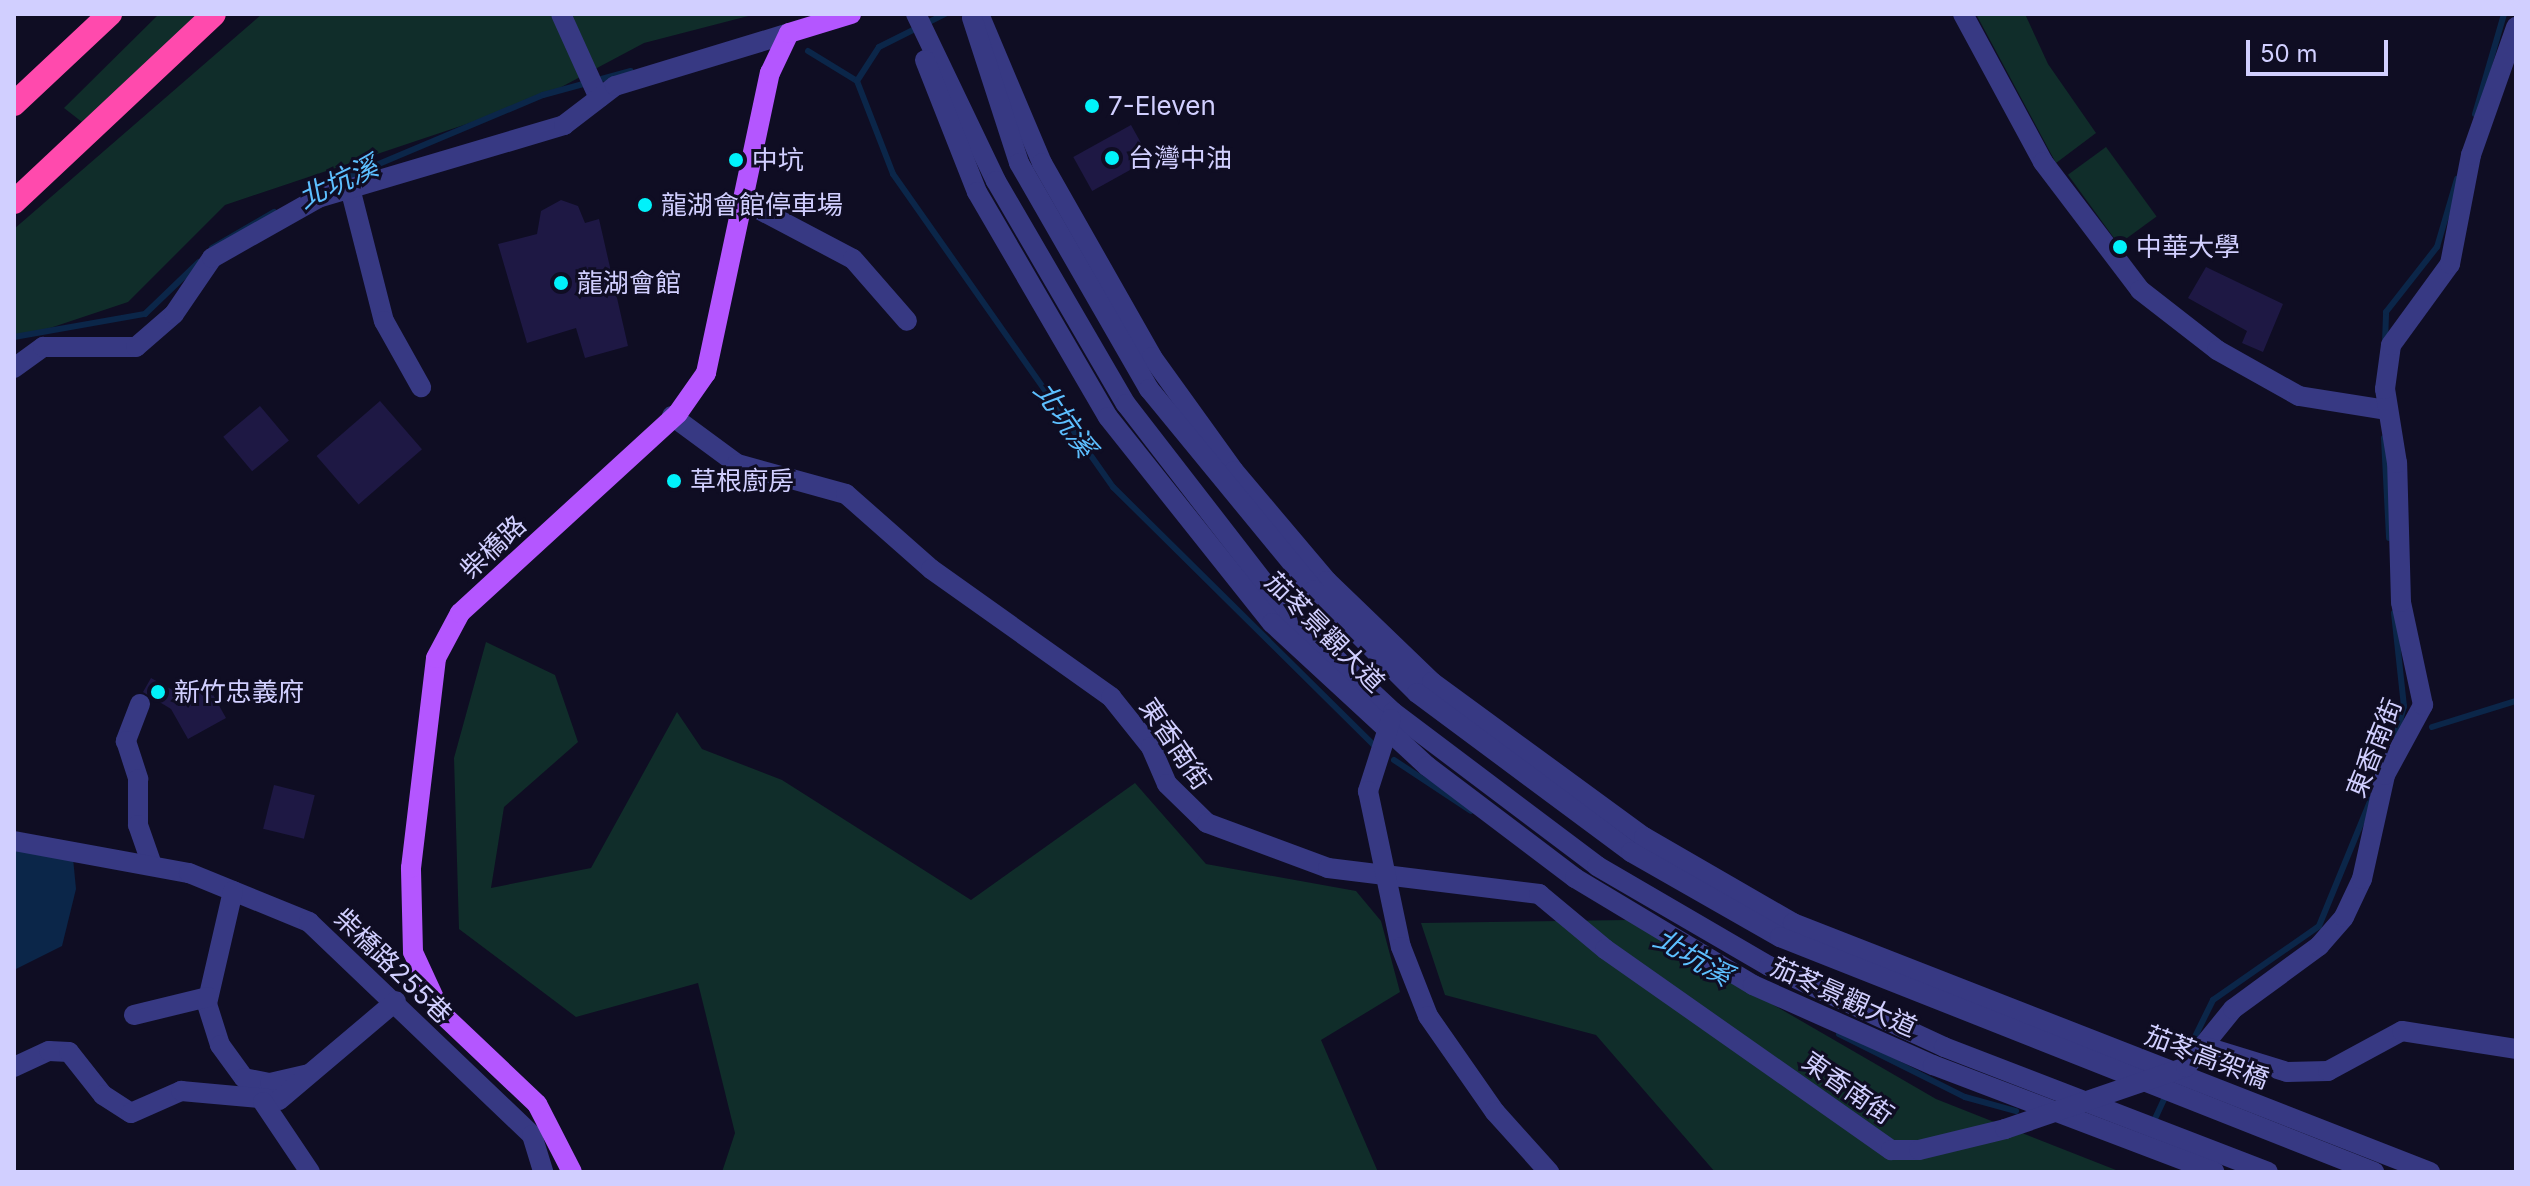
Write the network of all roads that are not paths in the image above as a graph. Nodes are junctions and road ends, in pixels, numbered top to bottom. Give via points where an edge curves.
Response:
1 (110, 14) edge
2 (214, 14) edge
3 (561, 14) edge
4 (851, 14) edge
5 (915, 14) edge
6 (971, 14) edge
7 (979, 14) edge
8 (1963, 14) edge
9 (2516, 27) edge
10 (789, 33) junction
11 (599, 98) junction
12 (14, 104) edge
13 (1042, 163) junction
14 (350, 188) junction
15 (743, 201) junction
16 (14, 202) edge
17 (1097, 303) junction
18 (907, 321) dead end
19 (14, 368) edge
20 (421, 387) dead end
21 (2386, 410) junction
22 (672, 416) junction
23 (1181, 482) junction
24 (1232, 574) junction
25 (1425, 688) junction
26 (140, 704) dead end
27 (1390, 721) junction
28 (1644, 837) junction
29 (14, 841) edge
30 (152, 865) junction
31 (1383, 877) junction
32 (1692, 887) junction
33 (233, 891) junction
34 (208, 997) junction
35 (1962, 1000) junction
36 (396, 1001) junction
37 (134, 1015) dead end
38 (2203, 1046) junction
39 (2516, 1049) edge
40 (14, 1067) edge
41 (312, 1073) junction
42 (263, 1102) junction
43 (310, 1172) edge
44 (543, 1172) edge
45 (572, 1172) edge
46 (1549, 1172) edge
47 (2214, 1172) edge
48 (2268, 1172) edge
49 (2374, 1172) edge
50 (2430, 1172) edge

1 - 12 highway
2 - 16 highway
3 - 11 street
4 - 10 main road
5 - 23 street, 茄苳景觀大道 via 1068,314
5 - 24 street, 茄苳景觀大道 via 977,192 1048,324 1108,417
6 - 17 street, 茄苳景觀大道 via 1019,163
7 - 13 street, 茄苳景觀大道
8 - 21 street via 2043,162 2140,290 2217,350 2299,396
9 - 21 street, 東香南街 via 2471,155 2450,264 2391,345
10 - 11 street via 628,82
10 - 15 main road, 柴橋路 via 770,73
11 - 14 street via 564,125
13 - 17 street
13 - 25 street, 茄苳景觀大道 via 1152,357 1234,471
14 - 19 street via 318,198 212,258 174,314 136,347 43,347
14 - 20 street via 384,321
15 - 18 street via 853,259
15 - 22 main road, 柴橋路 via 706,373
17 - 25 street, 茄苳景觀大道 via 1149,389 1218,480
21 - 38 street, 東香南街 via 2397,463 2401,602 2423,705 2385,775 2362,879 2344,917 2319,946 2233,1009
22 - 31 street, 東香南街 via 737,464 846,494 931,569 1111,697 1190,812 1328,868
22 - 45 main road, 柴橋路 via 460,613 436,658 418,789 413,952 441,1013 537,1104
23 - 24 street
23 - 27 street, 茄苳景觀大道 via 1289,615
24 - 27 street, 茄苳景觀大道 via 1272,623
25 - 28 street, 茄苳景觀大道
25 - 32 street, 茄苳景觀大道 via 1631,852
26 - 30 street via 126,741 138,779 138,825
27 - 31 street via 1368,791
27 - 47 street, 茄苳景觀大道 via 1575,878 1753,985 1933,1065
27 - 48 street, 茄苳景觀大道 via 1597,866 1769,966 1944,1047
28 - 32 street
28 - 35 street, 茄苳景觀大道 via 1793,923
29 - 30 street, 柴橋路255巷
30 - 33 street, 柴橋路255巷
31 - 38 street, 東香南街 via 1539,894 1605,949 1891,1150 2020,1124 2186,1067
31 - 46 street via 1428,1016 1495,1112
32 - 35 street, 茄苳景觀大道 via 1780,937
33 - 34 street
33 - 36 street, 柴橋路255巷 via 309,922
34 - 37 street
34 - 41 street via 236,1072 270,1083
35 - 49 street, 茄苳高架橋
35 - 50 street, 茄苳高架橋
36 - 41 street
36 - 44 street, 柴橋路255巷 via 532,1135
38 - 39 street via 2287,1072 2328,1071 2402,1031
40 - 42 street via 49,1051 69,1052 103,1095 131,1113 181,1091
41 - 42 street via 292,1092
42 - 43 street

